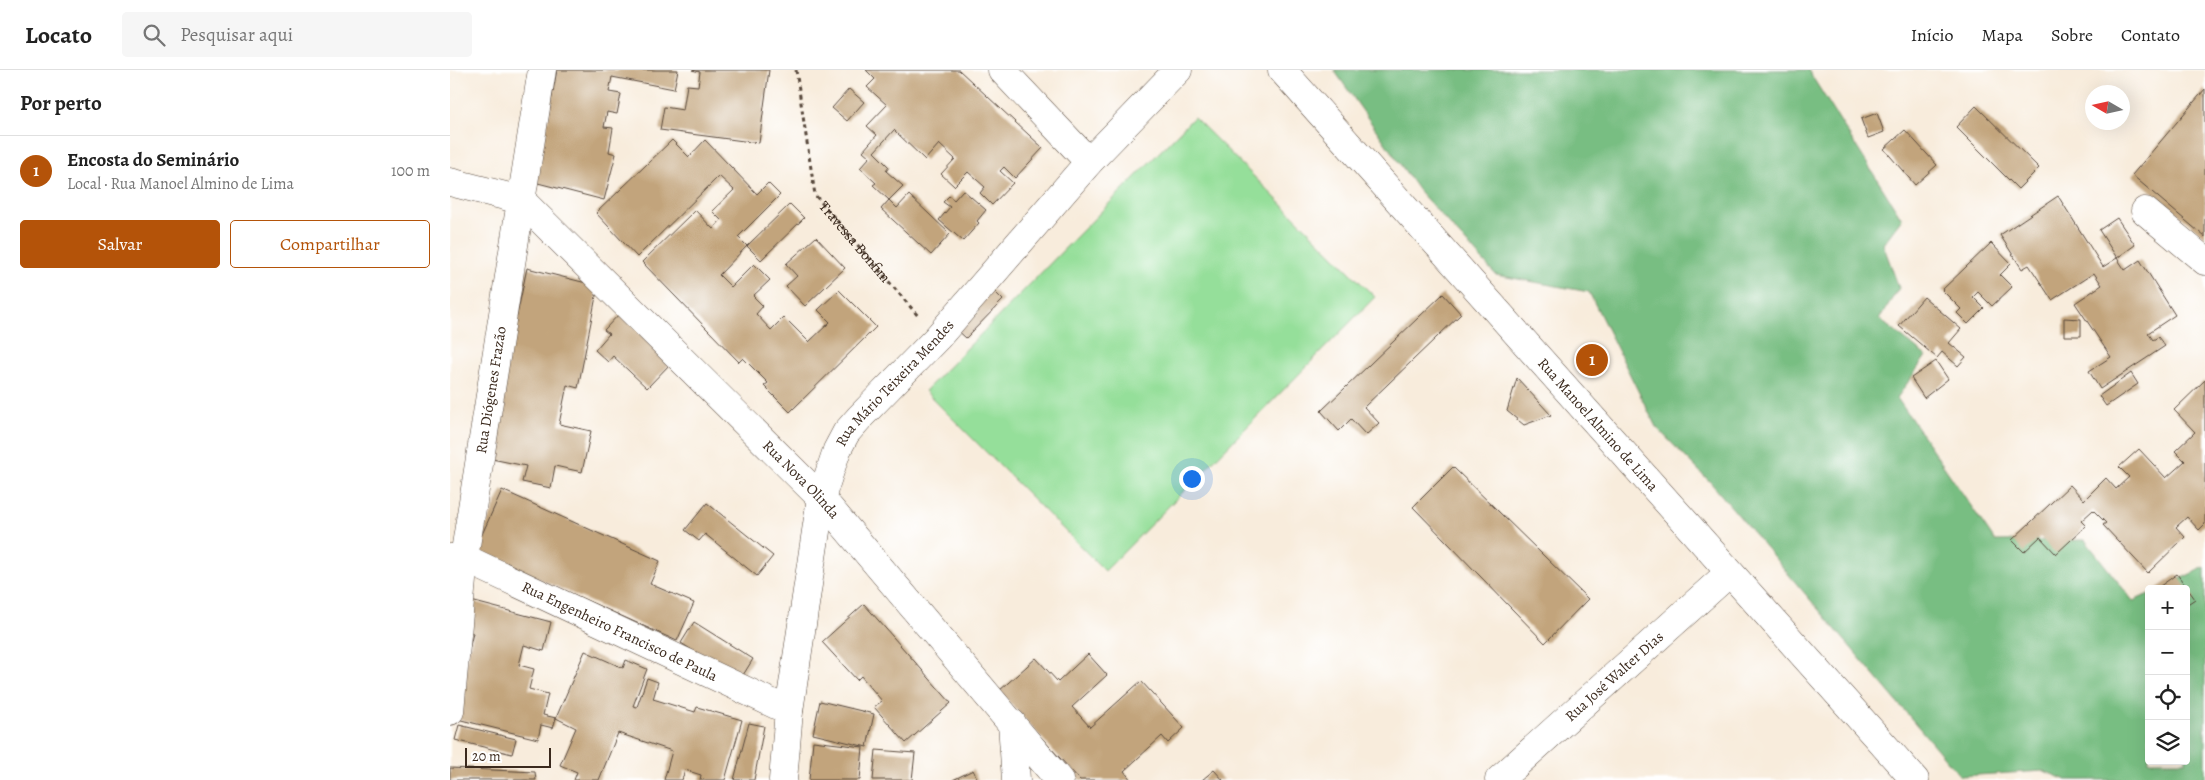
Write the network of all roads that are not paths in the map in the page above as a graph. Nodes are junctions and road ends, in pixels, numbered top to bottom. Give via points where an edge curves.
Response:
1 (542, 70) edge
2 (1002, 70) edge
3 (1178, 70) edge
4 (1282, 70) edge
5 (1089, 162) junction
6 (450, 182) edge
7 (521, 200) junction
8 (2145, 211) dead end
9 (2205, 261) edge
10 (821, 498) junction
11 (457, 558) edge
12 (1729, 573) junction
13 (450, 711) edge
14 (789, 711) junction
15 (1012, 723) junction
16 (783, 780) edge
17 (1016, 780) edge
18 (1059, 780) edge
19 (1499, 780) edge
20 (1915, 780) edge

1 - 7 street, Rua Diógenes Frazão
2 - 5 street
3 - 5 street, Rua Mário Teixeira Mendes
4 - 12 street, Rua Manoel Almino de Lima
5 - 10 street, Rua Mário Teixeira Mendes via 937,338 846,433
6 - 7 street
7 - 10 street, Rua Nova Olinda
7 - 11 street, Rua Diógenes Frazão
8 - 9 street
10 - 14 street, Rua Mário Teixeira Mendes
10 - 15 street, Rua Nova Olinda
11 - 13 street, Rua Diógenes Frazão
11 - 14 street, Rua Engenheiro Francisco de Paula
12 - 19 street, Rua José Walter Dias
12 - 20 street, Rua Manoel Almino de Lima
14 - 16 street, Rua Mário Teixeira Mendes
15 - 17 street
15 - 18 street, Rua Nova Olinda

